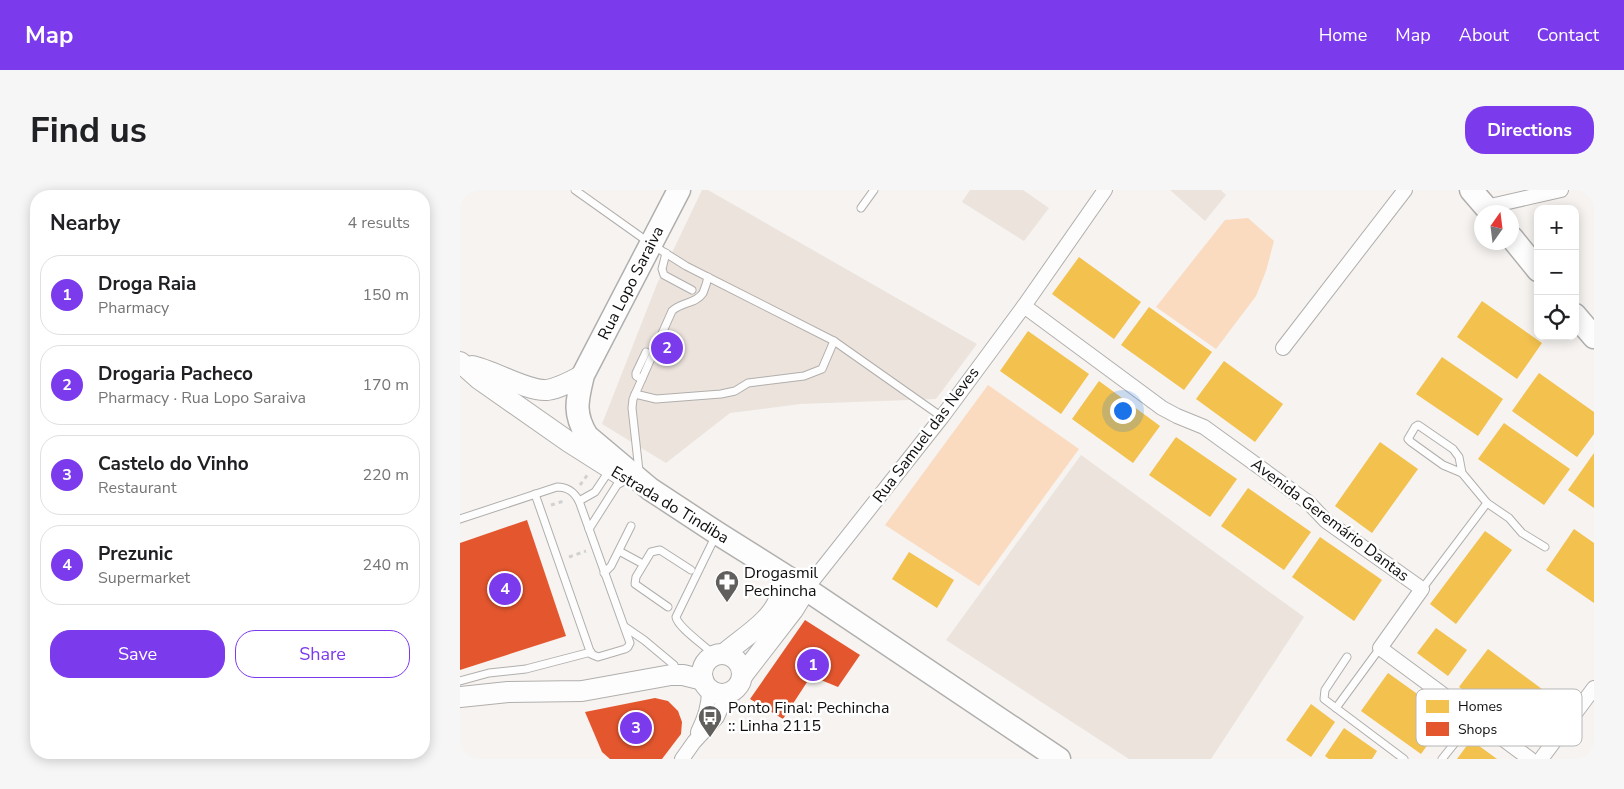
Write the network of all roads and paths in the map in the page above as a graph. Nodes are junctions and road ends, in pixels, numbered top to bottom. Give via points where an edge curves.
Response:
1 (576, 190) edge
2 (679, 190) edge
3 (874, 190) edge
4 (1105, 190) edge
5 (1405, 190) edge
6 (1471, 190) edge
7 (1561, 190) edge
8 (1484, 205) edge
9 (1506, 205) edge
10 (861, 208) dead end
11 (1519, 247) edge
12 (658, 248) junction
13 (1534, 265) edge
14 (708, 277) junction
15 (692, 290) dead end
16 (1024, 306) junction
17 (1579, 320) edge
18 (1594, 337) edge
19 (834, 341) junction
20 (1283, 348) dead end
21 (646, 352) dead end
22 (461, 363) edge
23 (583, 375) junction
24 (642, 378) junction
25 (635, 394) junction
26 (942, 417) junction
27 (1462, 473) junction
28 (632, 479) junction
29 (535, 494) junction
30 (575, 494) junction
31 (579, 501) junction
32 (1487, 503) junction
33 (540, 509) junction
34 (460, 519) edge
35 (631, 526) dead end
36 (589, 529) junction
37 (717, 533) junction
38 (1545, 547) dead end
39 (619, 551) junction
40 (643, 564) junction
41 (691, 570) dead end
42 (604, 573) junction
43 (781, 573) junction
44 (1422, 589) junction
45 (806, 590) junction
46 (668, 607) dead end
47 (624, 627) junction
48 (1380, 648) junction
49 (591, 652) junction
50 (717, 655) junction
51 (1347, 657) dead end
52 (674, 665) junction
53 (742, 676) junction
54 (642, 679) junction
55 (460, 681) edge
56 (713, 688) junction
57 (1594, 688) edge
58 (1434, 689) edge
59 (460, 697) edge
60 (1582, 704) edge
61 (1336, 708) junction
62 (1452, 746) edge
63 (1512, 746) edge
64 (1551, 746) edge
65 (682, 759) edge
66 (1059, 759) edge
67 (1404, 759) edge
68 (1442, 759) edge
69 (1530, 759) edge
70 (1541, 759) edge

1 - 12 lane
2 - 12 main road, Rua Lopo Saraiva
3 - 10 lane
4 - 16 street, Rua Samuel das Neves
5 - 20 street
6 - 8 main road
7 - 9 street
11 - 13 main road
12 - 14 lane
12 - 15 lane via 664,275
12 - 23 main road, Rua Lopo Saraiva
14 - 19 lane
14 - 24 lane via 703,294 696,300 677,305 672,311
16 - 26 street, Rua Samuel das Neves
16 - 44 street, Avenida Geremário Dantas via 1162,408 1204,427 1309,503 1326,521
17 - 18 main road
19 - 25 lane via 822,369 804,376 748,383 721,394 656,399
19 - 26 lane
21 - 24 lane via 636,373
22 - 23 street via 544,390 557,388
22 - 28 street, Estrada do Tindiba via 569,442
23 - 28 main road, Rua Lopo Saraiva via 576,410 580,424 587,436
24 - 25 lane
25 - 28 lane via 632,408
26 - 45 street, Rua Samuel das Neves
27 - 27 lane via 1411,442 1408,439 1414,427 1422,427 1453,449 1459,457
27 - 32 lane
28 - 31 lane
28 - 36 lane via 617,485
28 - 37 main road, Estrada do Tindiba
29 - 30 lane via 562,487
29 - 33 lane
29 - 34 lane
30 - 31 lane
30 - 33 path via 570,499
31 - 36 lane
32 - 38 lane
32 - 44 lane
33 - 49 lane
35 - 39 lane
36 - 42 lane
37 - 43 main road, Estrada do Tindiba
37 - 50 lane via 676,617 680,626
39 - 40 lane
39 - 42 lane
40 - 41 lane via 651,552 660,550
40 - 46 lane via 634,584
42 - 47 lane
43 - 45 main road, Estrada do Tindiba
43 - 50 street via 776,608 763,622
44 - 48 street, Avenida Geremário Dantas
45 - 53 street, Rua Samuel das Neves
45 - 66 main road, Estrada do Tindiba
47 - 49 lane via 630,643 628,647 598,657
47 - 52 lane
48 - 58 street
48 - 61 lane
49 - 55 lane via 526,669 489,673
50 - 52 street
50 - 53 street via 731,656 736,660
50 - 56 street via 707,660 702,673
51 - 61 lane via 1324,694 1324,699
52 - 54 street
53 - 56 street via 735,690
54 - 56 street via 683,675
54 - 59 street via 582,691 508,692
56 - 65 street via 717,717
57 - 60 street
61 - 67 lane
62 - 68 lane
63 - 69 street
64 - 70 street

